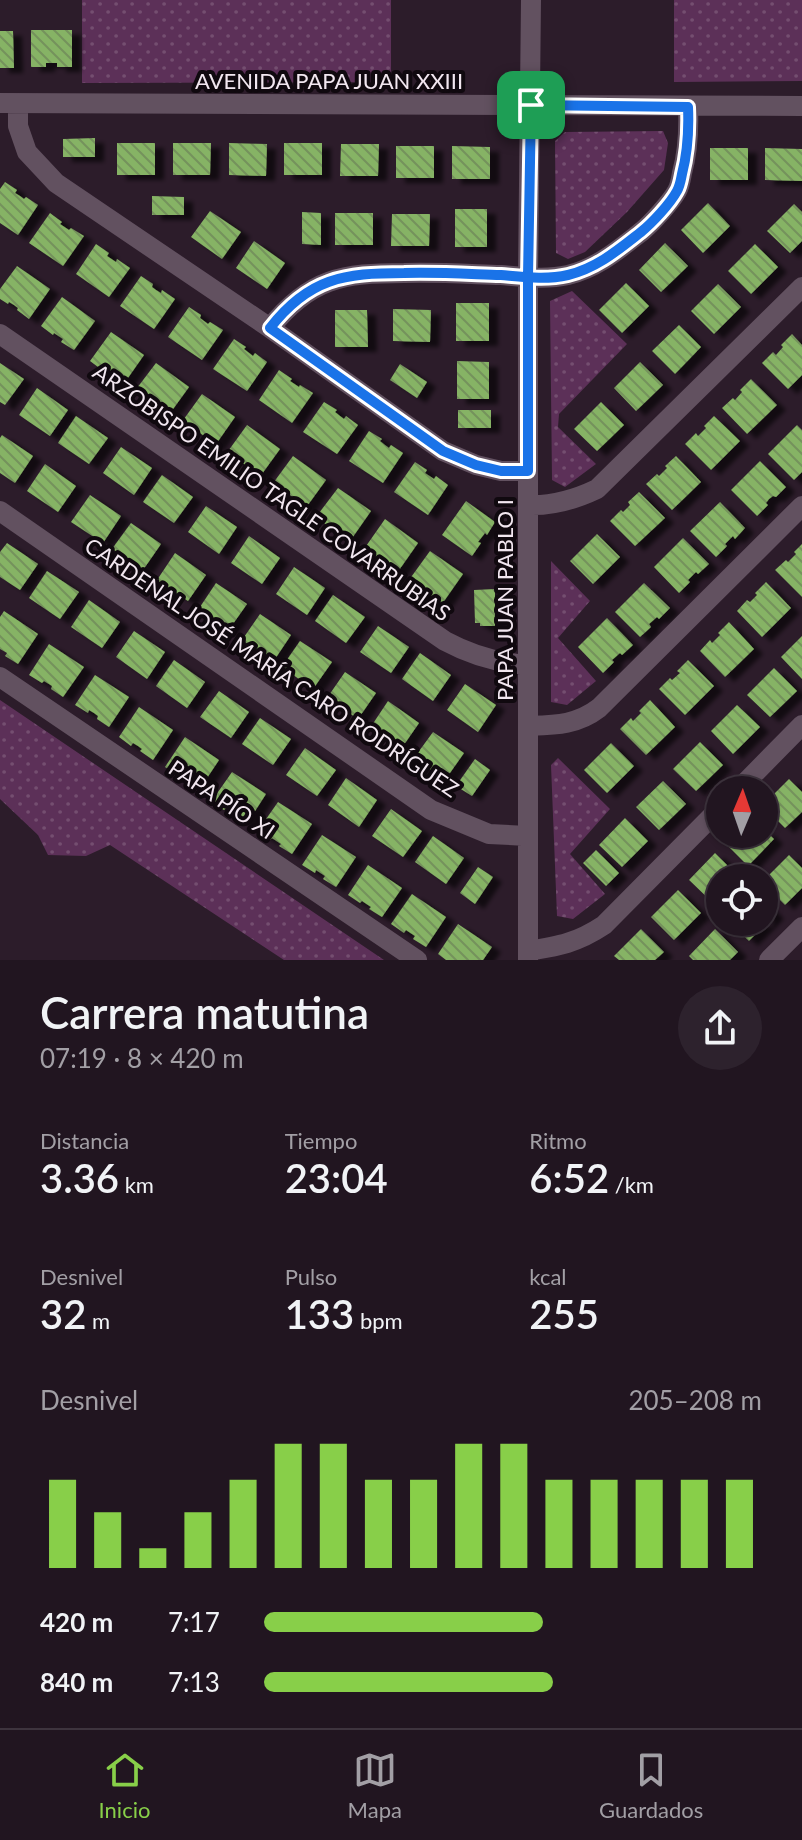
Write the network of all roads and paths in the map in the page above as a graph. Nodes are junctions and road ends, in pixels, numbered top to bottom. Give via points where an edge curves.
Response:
1 (531, 0) edge
2 (9, 104) edge
3 (531, 105) junction
4 (802, 106) edge
5 (688, 107) junction
6 (528, 277) junction
7 (802, 287) edge
8 (270, 328) junction
9 (0, 334) edge
10 (528, 471) junction
11 (528, 505) junction
12 (802, 506) edge
13 (0, 511) edge
14 (528, 665) junction
15 (0, 677) edge
16 (802, 725) edge
17 (528, 726) junction
18 (752, 776) edge
19 (706, 822) edge
20 (527, 836) junction
21 (802, 927) edge
22 (528, 956) edge
23 (417, 960) edge
24 (769, 960) edge

1 - 3 street, PAPA JUAN PABLO I
2 - 3 street, AVENIDA PAPA JUAN XXIII
2 - 8 street via 27,152 56,183
3 - 5 street, AVENIDA PAPA JUAN XXIII
3 - 6 street, PAPA JUAN PABLO I
4 - 5 street, AVENIDA PAPA JUAN XXIII
5 - 6 street via 687,155 678,190 649,226 586,269
6 - 8 street via 354,275 312,290
6 - 10 street, PAPA JUAN PABLO I
7 - 11 street via 597,489 567,501
8 - 10 street via 443,451 501,471
9 - 14 street, ARZOBISPO EMILIO TAGLE COVARRUBIAS via 445,641 473,655
10 - 11 street, PAPA JUAN PABLO I
11 - 14 street, PAPA JUAN PABLO I
12 - 17 street via 599,708 562,725
13 - 20 street, CARDENAL JOSÉ MARÍA CARO RODRÍGUEZ via 431,810 489,834
14 - 17 street, PAPA JUAN PABLO I
15 - 23 street, PAPA PÍO XI
16 - 18 street
17 - 20 street, PAPA JUAN PABLO I
19 - 22 street via 604,925 584,938
20 - 22 street, PAPA JUAN PABLO I
21 - 24 street

